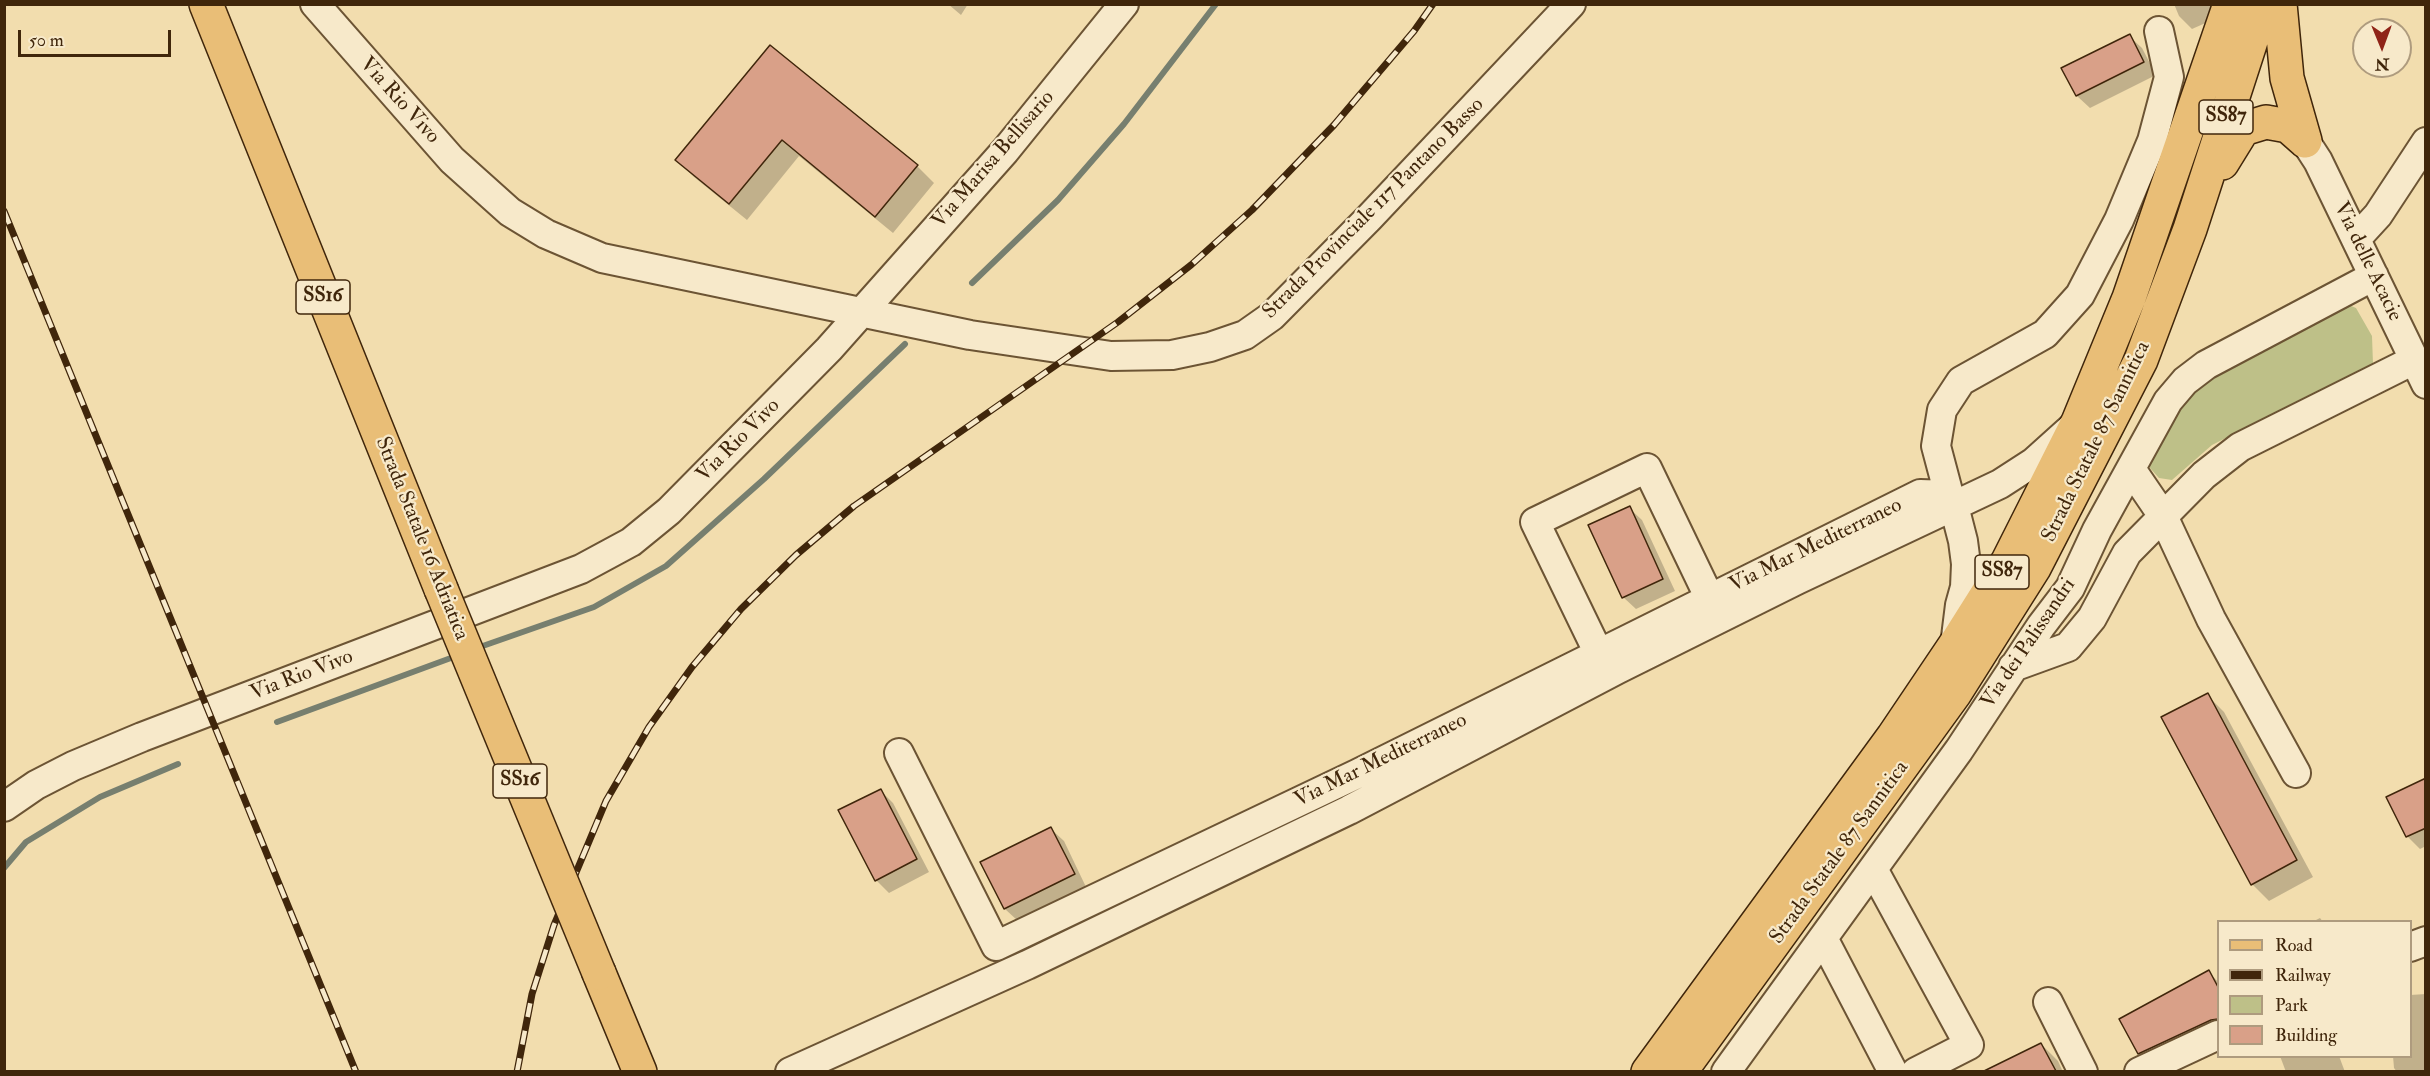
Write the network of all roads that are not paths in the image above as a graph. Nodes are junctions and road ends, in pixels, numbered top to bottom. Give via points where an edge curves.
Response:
1 (206, 4) edge
2 (315, 4) edge
3 (1124, 4) edge
4 (1571, 4) edge
5 (2230, 4) edge
6 (2263, 4) edge
7 (2280, 4) edge
8 (2159, 31) dead end
9 (2305, 141) junction
10 (2426, 142) edge
11 (2190, 229) junction
12 (2356, 239) junction
13 (2374, 276) junction
14 (861, 312) junction
15 (2420, 372) edge
16 (2078, 422) junction
17 (2130, 469) junction
18 (1952, 500) junction
19 (2163, 516) junction
20 (1710, 599) junction
21 (1955, 645) junction
22 (1599, 654) junction
23 (2013, 668) junction
24 (898, 753) dead end
25 (2296, 773) dead end
26 (4, 807) edge
27 (1873, 869) junction
28 (1823, 938) junction
29 (2048, 1002) dead end
30 (2217, 1035) edge
31 (640, 1071) edge
32 (790, 1071) edge
33 (1648, 1071) edge
34 (1680, 1071) edge
35 (1726, 1071) edge
36 (1893, 1071) edge
37 (1916, 1071) edge
38 (2083, 1071) edge
39 (2139, 1071) edge

1 - 31 main road, Strada Statale 16 Adriatica / SS16, bridge
2 - 14 street, Via Rio Vivo via 452,160 510,212 546,234 602,258
3 - 14 street, Via Marisa Bellisario via 1005,151
4 - 14 street, Strada Provinciale 117 Pantano Basso via 1377,210 1280,308 1245,335 1172,355 1111,356 970,335
5 - 16 main road, Strada Statale 87 Sannitica / SS87 via 2129,297
6 - 11 main road, Strada Statale 87 Sannitica / SS87
7 - 9 main road via 2287,78
8 - 18 street via 2169,77 2152,141 2119,220 2080,295 2045,334 1961,381 1942,410 1936,446
9 - 11 main road, SS87 via 2288,126 2266,122 2243,129 2230,146
9 - 12 street, Via delle Acacie
10 - 12 street via 2378,215
11 - 34 main road, Strada Statale 87 Sannitica / SS87 via 2141,360 2009,610 1866,818
12 - 13 street, Via delle Acacie
13 - 15 street, Via delle Acacie
13 - 17 street, Via dei Palissandri via 2206,365 2185,381 2168,401
14 - 26 street, Via Rio Vivo via 678,502 631,542 581,568 142,737 36,785
15 - 19 street via 2240,447 2204,475
16 - 18 street via 2020,473
16 - 21 main road, Strada Statale 87 Sannitica / SS87 via 2008,561
17 - 19 street
17 - 23 street, Via dei Palissandri via 2070,588
18 - 20 street, Via Mar Mediterraneo via 1920,494
18 - 21 street via 1966,564
18 - 32 street via 1339,815 1027,965
19 - 23 street via 2127,553 2092,618 2068,647
19 - 25 street via 2211,619
20 - 22 street, Via Mar Mediterraneo
20 - 22 street via 1647,468 1535,522
21 - 33 main road, Strada Statale 87 Sannitica / SS87 via 1893,737
22 - 24 street, Via Mar Mediterraneo via 996,946
23 - 27 street, Via dei Palissandri
27 - 28 street, Via dei Palissandri
27 - 37 street via 1969,1045
28 - 35 street, Via dei Palissandri
28 - 36 street
29 - 38 street
30 - 39 street

